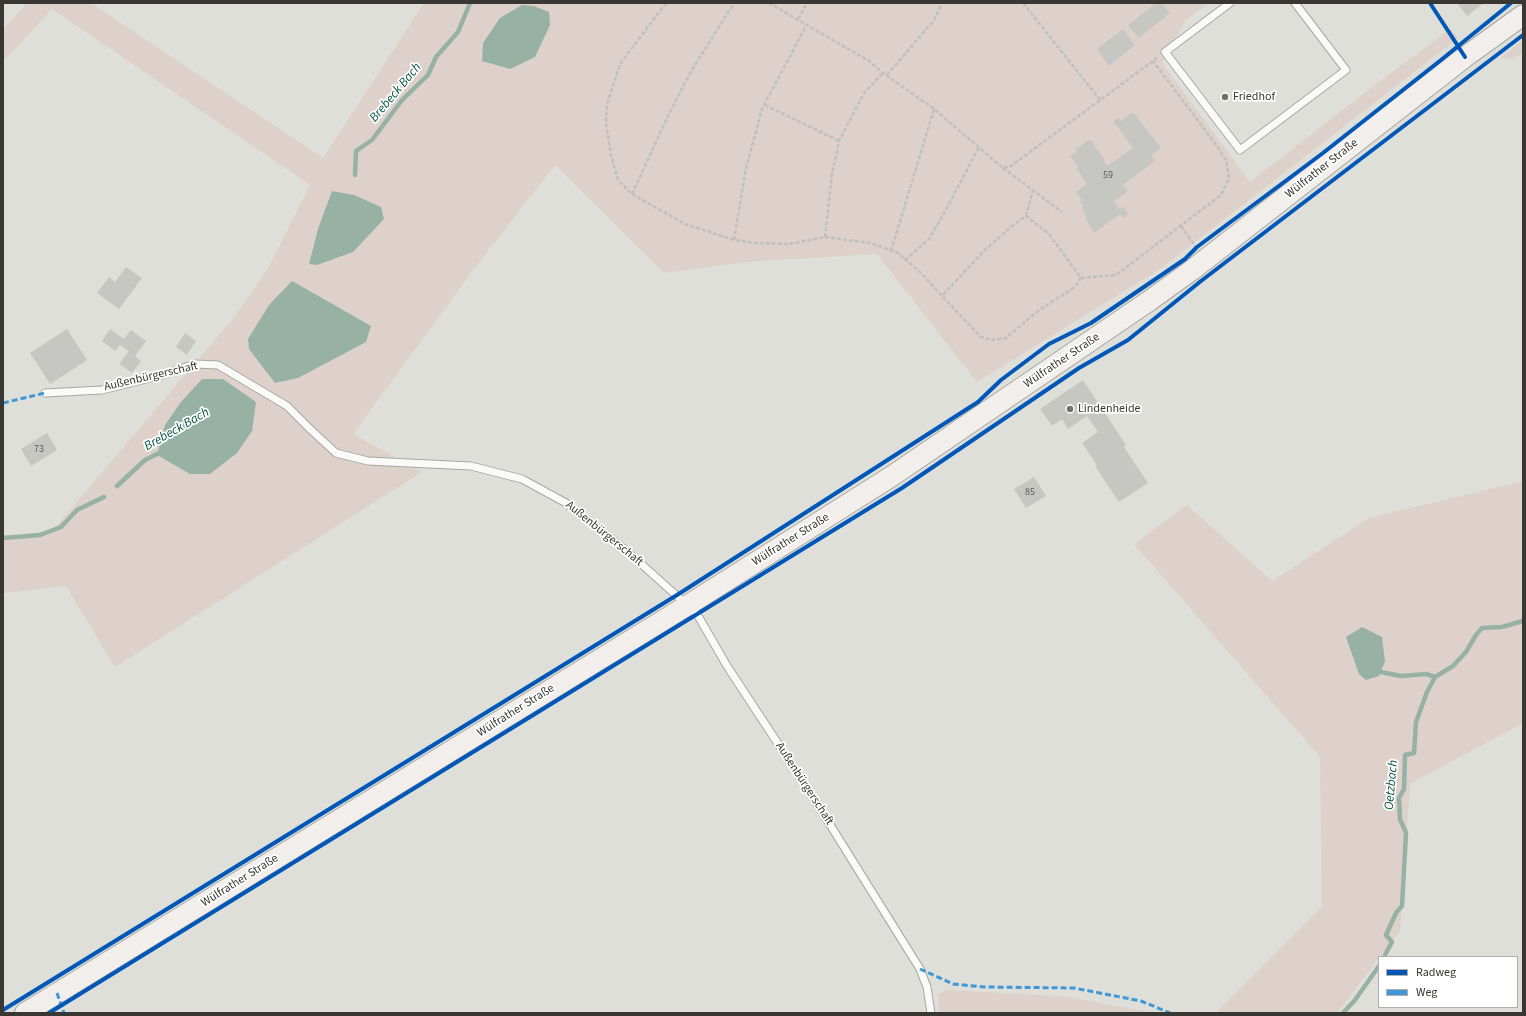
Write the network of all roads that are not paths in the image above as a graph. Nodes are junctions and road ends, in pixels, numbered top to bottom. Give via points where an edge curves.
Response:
1 (1230, 3) edge
2 (1295, 3) edge
3 (1523, 15) edge
4 (44, 393) dead end
5 (688, 605) junction
6 (25, 1013) edge
7 (931, 1013) edge

1 - 2 lane via 1165,52 1240,150 1346,70
3 - 5 main road, Wülfrather Straße via 1149,301 892,476
4 - 5 lane, Außenbürgerschaft via 102,390 195,364 218,365 287,406 336,453 368,461 471,466 522,479 566,503 628,552
5 - 6 main road, Wülfrather Straße
5 - 7 lane, Außenbürgerschaft via 697,614 727,666 920,969 927,987

